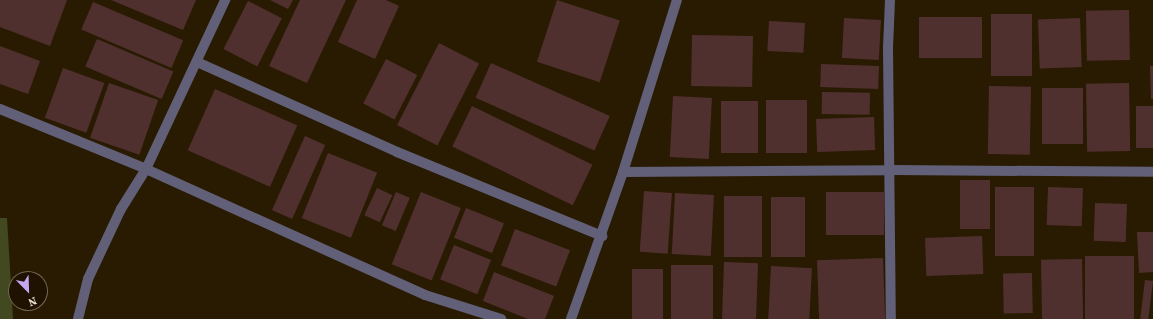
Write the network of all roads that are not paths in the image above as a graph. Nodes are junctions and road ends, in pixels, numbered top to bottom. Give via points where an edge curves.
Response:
1 (225, 0) edge
2 (677, 0) edge
3 (890, 0) edge
4 (196, 62) junction
5 (0, 109) edge
6 (146, 169) junction
7 (891, 170) junction
8 (623, 172) junction
9 (1153, 172) edge
10 (602, 236) junction
11 (78, 319) edge
12 (501, 319) edge
13 (570, 319) edge
14 (891, 319) edge

1 - 4 street
2 - 8 street
3 - 7 street via 888,48
4 - 6 street
4 - 10 street via 397,152
5 - 6 street
6 - 11 street via 121,208 88,279
6 - 12 street via 425,295
7 - 8 street
7 - 9 street
7 - 14 street
8 - 10 street
10 - 13 street

